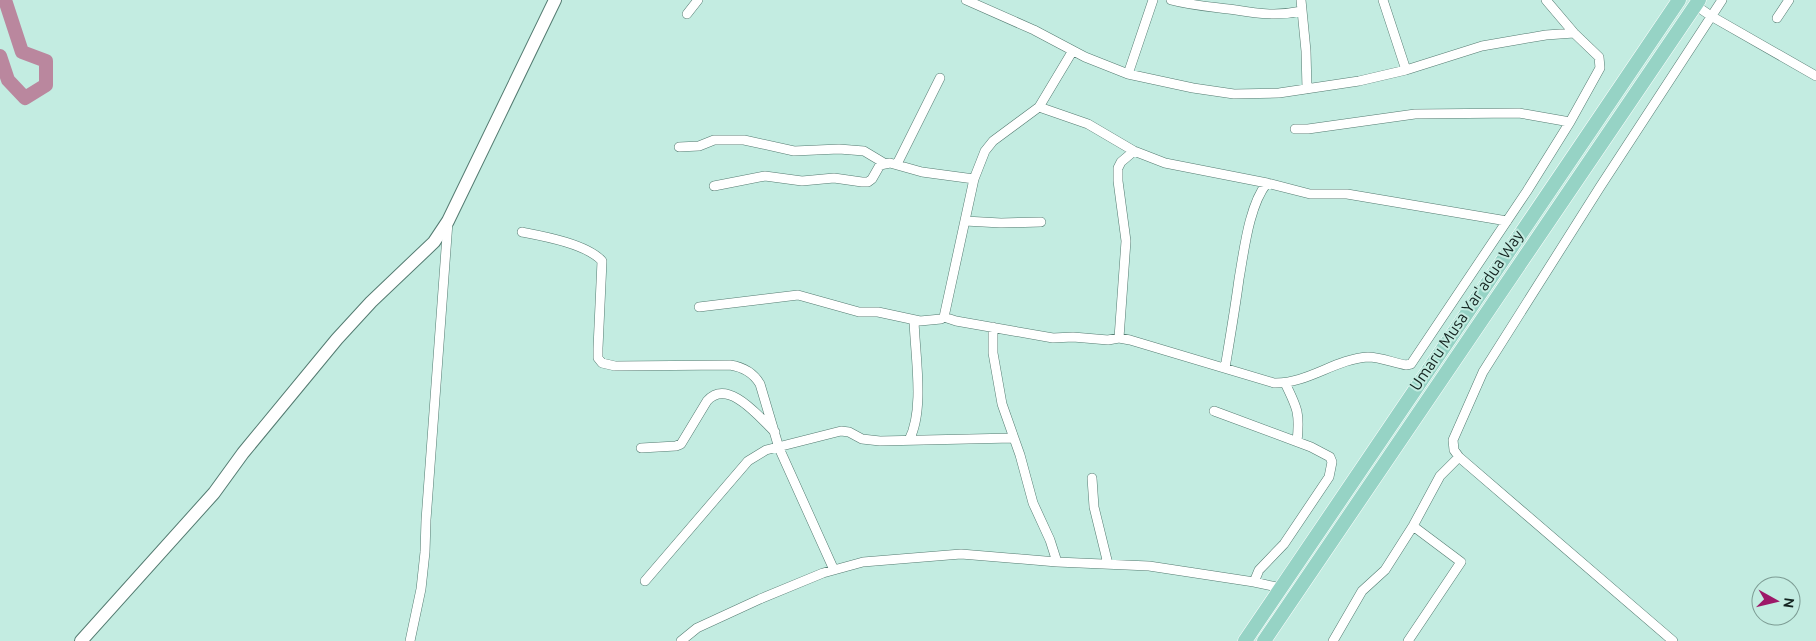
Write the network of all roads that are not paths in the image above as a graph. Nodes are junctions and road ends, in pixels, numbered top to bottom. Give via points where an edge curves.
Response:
1 (555, 0) edge
2 (698, 0) edge
3 (966, 0) edge
4 (1153, 0) edge
5 (1171, 0) edge
6 (1301, 0) edge
7 (1383, 0) edge
8 (1546, 0) edge
9 (1679, 0) edge
10 (1722, 0) edge
11 (1789, 0) edge
12 (1697, 2) edge
13 (1302, 11) junction
14 (687, 14) dead end
15 (1711, 16) junction
16 (1777, 18) dead end
17 (1574, 33) junction
18 (1072, 52) junction
19 (1406, 70) junction
20 (1128, 74) junction
21 (1816, 76) edge
22 (940, 78) dead end
23 (1307, 89) junction
24 (1039, 107) junction
25 (1570, 122) junction
26 (1295, 129) dead end
27 (679, 147) dead end
28 (1134, 151) junction
29 (884, 163) junction
30 (897, 164) junction
31 (974, 179) junction
32 (1267, 183) junction
33 (714, 186) dead end
34 (965, 221) junction
35 (448, 222) junction
36 (1041, 222) dead end
37 (1507, 222) junction
38 (522, 232) dead end
39 (700, 306) dead end
40 (944, 317) junction
41 (914, 320) junction
42 (993, 327) junction
43 (1119, 338) junction
44 (1225, 368) junction
45 (1285, 383) junction
46 (1214, 411) dead end
47 (775, 432) junction
48 (1013, 438) junction
49 (909, 440) junction
50 (1297, 442) junction
51 (641, 448) dead end
52 (778, 448) junction
53 (1459, 458) junction
54 (1092, 478) dead end
55 (1413, 526) junction
56 (1057, 562) junction
57 (1108, 564) junction
58 (834, 570) junction
59 (645, 581) dead end
60 (1254, 582) junction
61 (1280, 588) junction
62 (81, 641) edge
63 (410, 641) edge
64 (682, 641) edge
65 (1245, 641) edge
66 (1264, 641) edge
67 (1333, 641) edge
68 (1408, 641) edge
69 (1674, 641) edge

1 - 35 street
2 - 14 street
3 - 18 street via 1034,30
4 - 20 street
5 - 13 street via 1264,15
6 - 13 street
7 - 19 street
8 - 17 street
9 - 61 main road, Umaru Musa Yar'adua Way
10 - 15 street
11 - 16 street
12 - 15 street
12 - 66 main road, Umaru Musa Yar'adua Way
13 - 23 street
15 - 21 street
15 - 53 street via 1483,372 1453,440
17 - 19 street via 1482,46
17 - 25 street via 1599,57 1601,63
18 - 20 street
18 - 24 street
19 - 23 street
20 - 23 street via 1234,94
22 - 30 street
24 - 28 street via 1088,124
24 - 31 street via 993,141 985,151
25 - 26 street via 1519,113 1415,114
25 - 37 street
27 - 29 street via 699,146 714,140 744,140 794,151 864,151
28 - 32 street via 1165,163
28 - 43 street via 1118,168 1126,241
29 - 30 street
29 - 33 street via 868,182 834,178 802,181 765,176
30 - 31 street via 922,172
31 - 34 street
32 - 37 street via 1310,194 1347,194
32 - 44 street via 1256,201 1246,241
34 - 36 street
34 - 40 street
35 - 62 street via 434,242 337,339 243,452 214,494
35 - 63 street via 425,552
37 - 45 street via 1412,364 1369,357 1349,360
38 - 47 street via 560,241 598,256 602,261 598,348 598,358 602,363 615,366 738,367 755,376 760,384
39 - 41 street via 803,296 859,312 878,312
40 - 41 street
40 - 42 street
41 - 49 street via 918,386 916,420
42 - 43 street via 1053,338
42 - 48 street via 996,375
43 - 44 street
44 - 45 street via 1258,379
45 - 50 street via 1299,418
46 - 50 street
47 - 51 street via 752,408 730,395 718,393 707,401 681,444
47 - 52 street
48 - 49 street
48 - 56 street via 1033,503
49 - 52 street via 862,439 841,430
50 - 60 street via 1330,457 1329,477 1284,544 1263,564
52 - 58 street
52 - 59 street via 758,453 748,461
53 - 55 street via 1440,476
53 - 69 street
54 - 57 street via 1094,507
55 - 67 street via 1385,570 1362,591
55 - 68 street via 1460,562
56 - 57 street
56 - 58 street via 961,554 863,562
57 - 60 street via 1149,566
58 - 64 street via 760,599 698,628
60 - 61 street
61 - 65 main road, Umaru Musa Yar'adua Way

